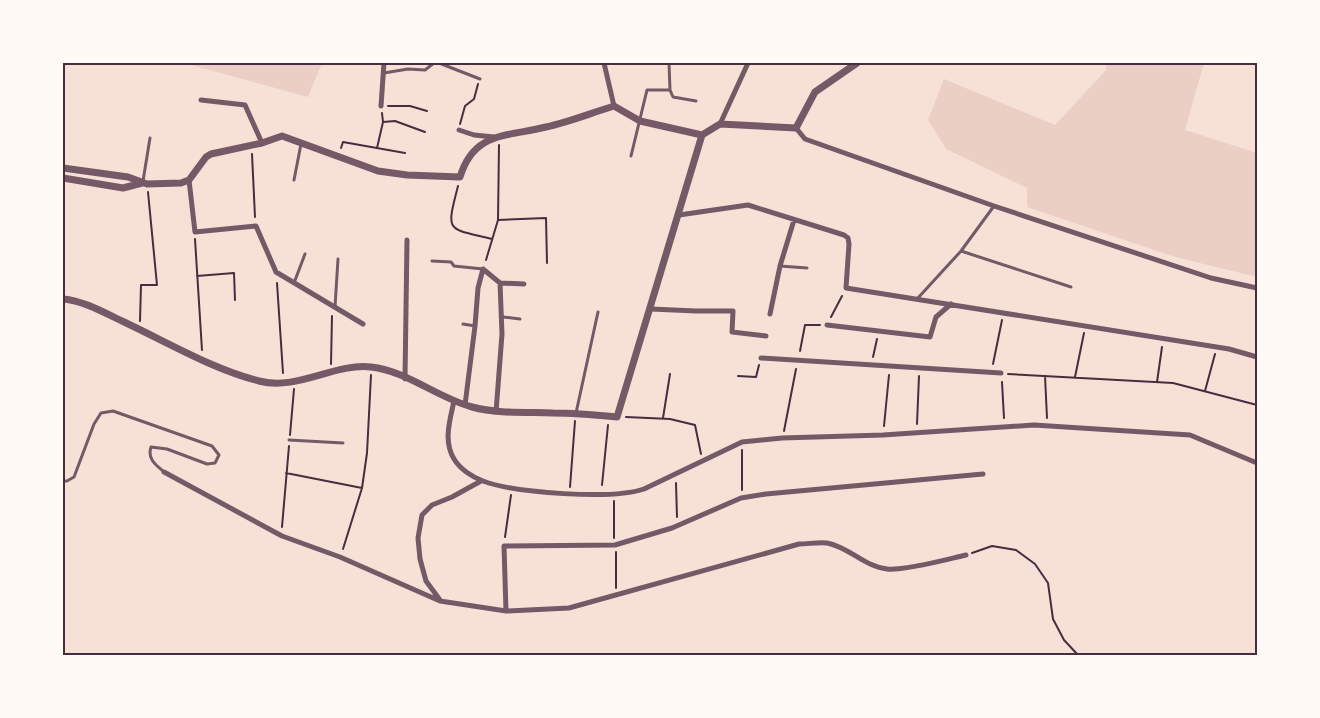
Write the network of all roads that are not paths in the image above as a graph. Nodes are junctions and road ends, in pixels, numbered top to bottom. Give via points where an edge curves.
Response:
1 (384, 63) edge
2 (434, 63) edge
3 (439, 63) edge
4 (604, 63) edge
5 (669, 63) edge
6 (748, 63) edge
7 (857, 63) edge
8 (382, 74) junction
9 (480, 79) road end
10 (670, 90) junction
11 (201, 100) dead end
12 (696, 101) dead end
13 (614, 105) junction
14 (381, 106) road end
15 (640, 121) junction
16 (720, 124) junction
17 (796, 128) junction
18 (459, 130) road end
19 (702, 135) junction
20 (497, 136) junction
21 (150, 138) dead end
22 (301, 142) junction
23 (262, 143) junction
24 (631, 156) dead end
25 (63, 168) edge
26 (63, 178) edge
27 (189, 180) junction
28 (294, 180) dead end
29 (145, 183) junction
30 (994, 206) junction
31 (679, 215) junction
32 (794, 220) junction
33 (407, 240) dead end
34 (961, 251) junction
35 (304, 254) dead end
36 (338, 259) dead end
37 (432, 261) dead end
38 (780, 266) junction
39 (807, 268) dead end
40 (483, 269) junction
41 (294, 283) junction
42 (500, 283) junction
43 (524, 284) dead end
44 (1071, 287) dead end
45 (1257, 288) edge
46 (63, 299) edge
47 (917, 299) junction
48 (951, 304) junction
49 (334, 308) junction
50 (651, 309) junction
51 (598, 312) dead end
52 (770, 314) dead end
53 (503, 317) junction
54 (520, 319) dead end
55 (363, 324) dead end
56 (463, 324) dead end
57 (826, 325) road end
58 (475, 326) junction
59 (766, 336) dead end
60 (1257, 357) edge
61 (761, 358) road end
62 (1001, 373) road end
63 (405, 379) junction
64 (454, 400) junction
65 (465, 405) junction
66 (496, 412) junction
67 (576, 413) junction
68 (289, 440) road end
69 (344, 443) dead end
70 (1257, 463) edge
71 (164, 472) joint
72 (983, 474) dead end
73 (63, 481) edge
74 (481, 481) junction
75 (966, 555) road end
76 (440, 601) junction
77 (506, 611) junction

1 - 8 street
2 - 8 lane via 426,70
3 - 9 lane
4 - 13 street
5 - 10 lane
6 - 16 street
7 - 17 street via 816,92
8 - 14 street
10 - 12 lane via 673,97
10 - 15 lane via 647,90
11 - 23 street via 245,105
13 - 15 street
13 - 20 street via 547,127
15 - 19 street
15 - 24 lane
16 - 17 street
16 - 19 street
17 - 30 street via 805,139
18 - 20 street
19 - 31 street
20 - 22 street via 471,154 460,177 378,171
21 - 29 lane
22 - 23 street via 282,136
22 - 28 lane
23 - 27 street via 211,154
25 - 29 street
26 - 29 street via 123,188
27 - 29 street
27 - 41 street via 195,232 256,226 276,272
30 - 34 lane
30 - 45 street via 1211,278
31 - 32 street via 748,205
31 - 50 street
32 - 38 street
32 - 47 street via 848,238 846,288
33 - 63 street
34 - 44 lane
34 - 47 lane
35 - 41 lane
36 - 49 lane
37 - 40 lane
38 - 39 lane
38 - 52 street
40 - 42 street
40 - 58 street
41 - 49 street
42 - 43 street
42 - 53 street
46 - 63 street via 87,305 262,382 295,381 356,367 389,371
47 - 48 street
48 - 57 street via 936,317 930,337
48 - 60 street via 1217,347
49 - 55 street
50 - 59 street via 733,311 732,332
50 - 67 street via 613,416
51 - 67 lane
53 - 54 lane
53 - 66 street
56 - 58 lane
58 - 65 street
61 - 62 street
63 - 64 street
64 - 65 street
64 - 74 street via 448,445 462,468
65 - 66 street
66 - 67 street
68 - 69 lane
70 - 74 street via 1190,435 1047,426 742,442 632,493 569,493
71 - 73 lane via 151,461 151,447 207,464 216,463 219,455 212,446 113,411 101,413 74,477
71 - 76 street via 282,536
72 - 77 street via 741,498 676,526 615,545 504,546
74 - 76 street via 432,504 422,515 420,559 426,581
75 - 77 street via 889,570 870,565 828,543 799,544 569,608
76 - 77 street

